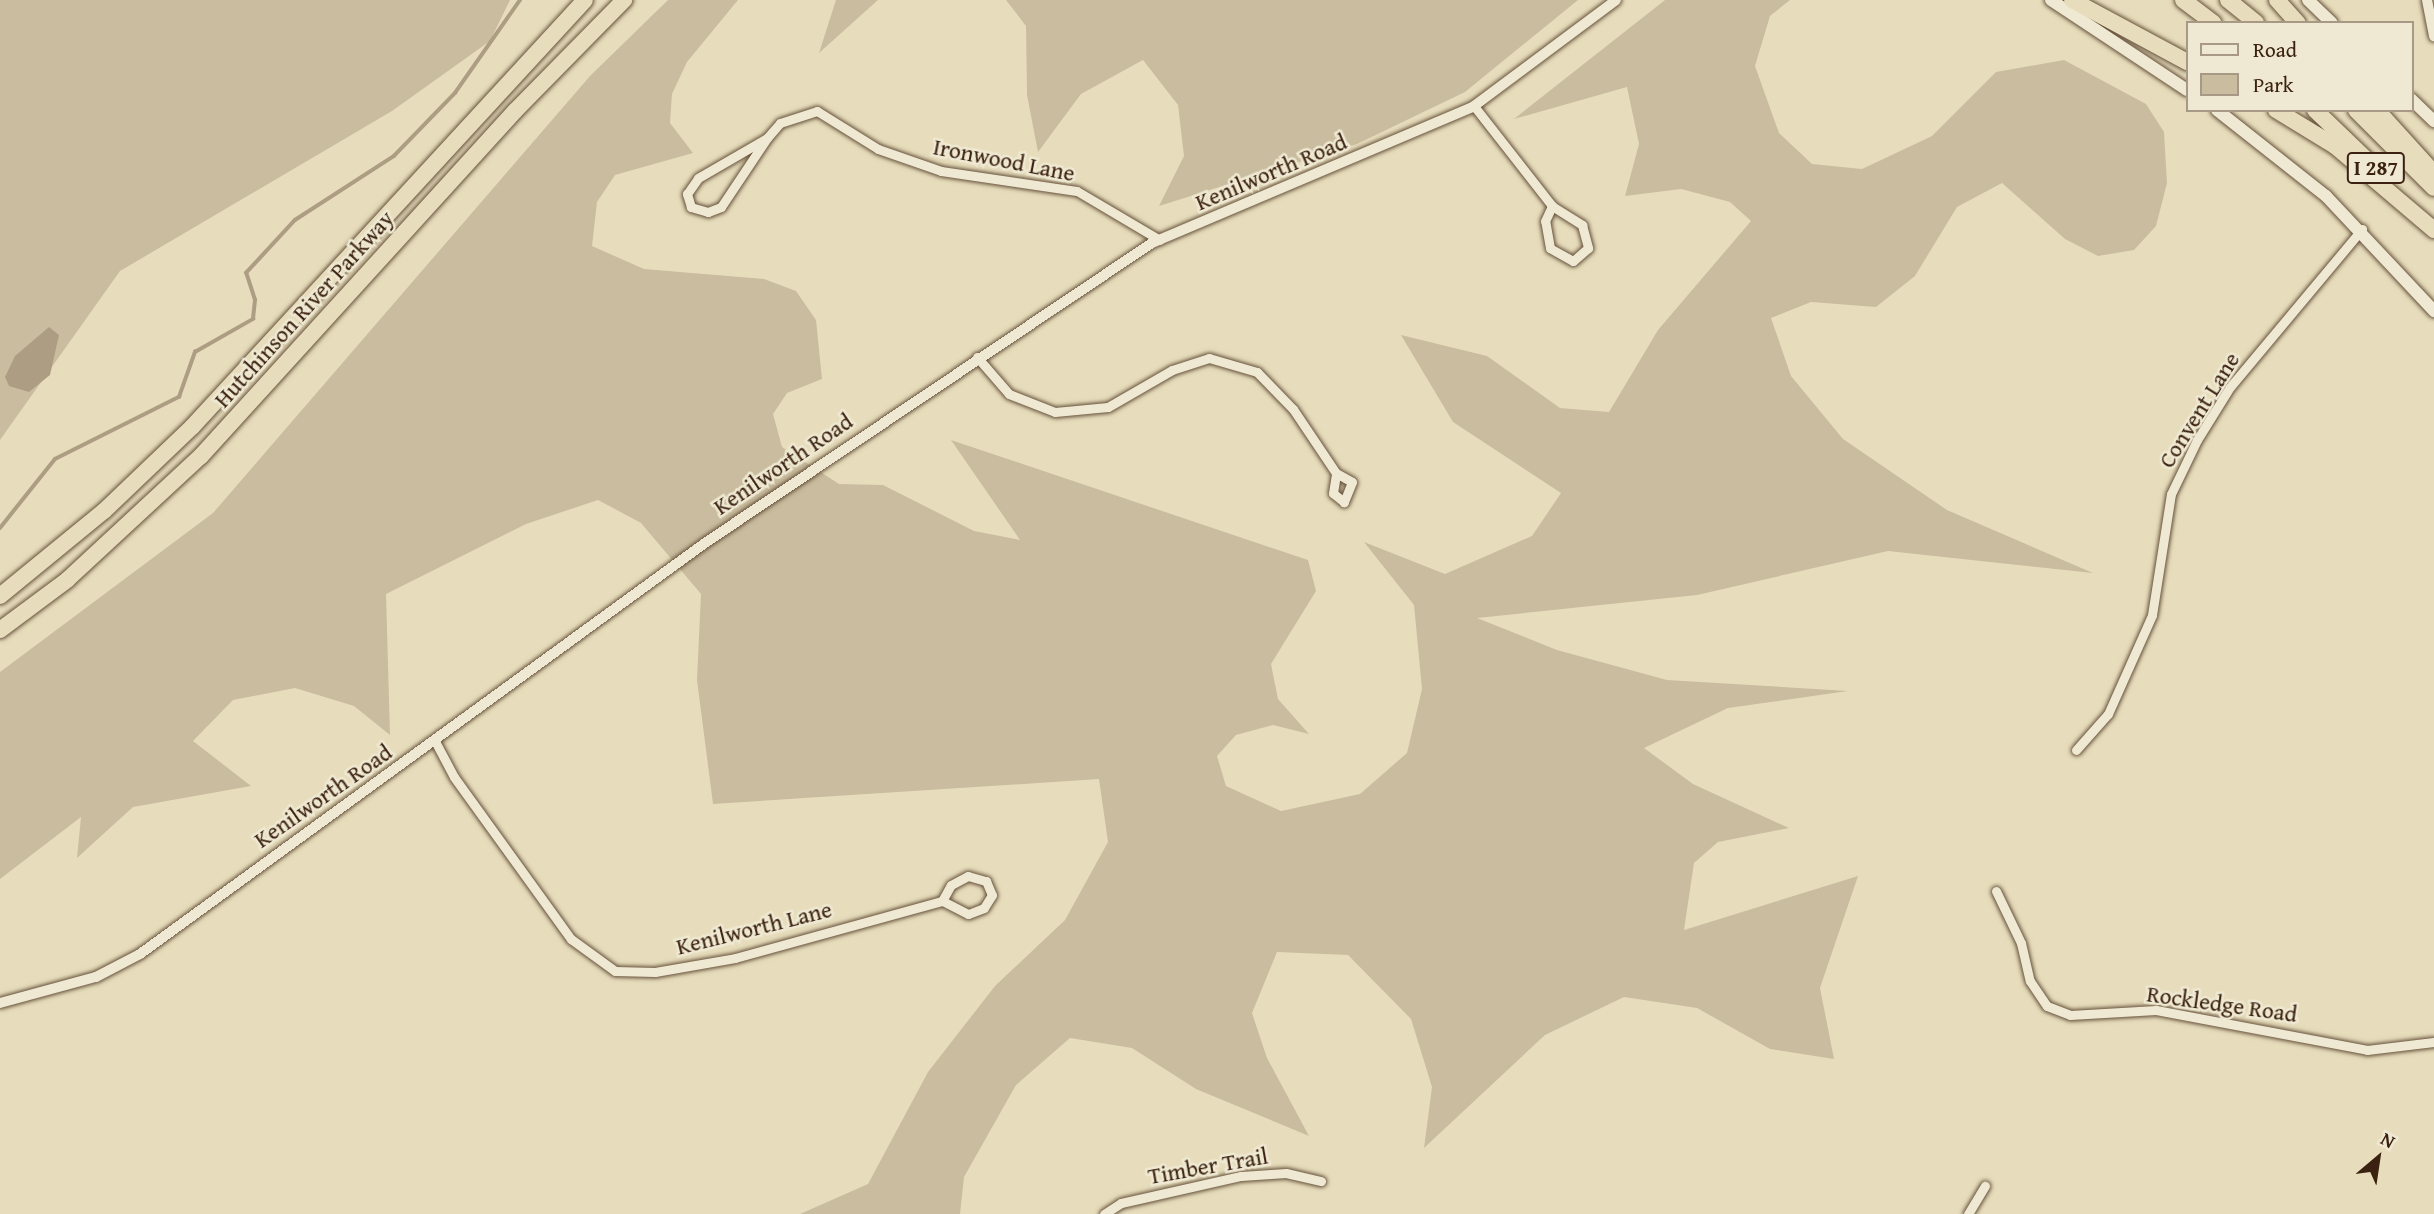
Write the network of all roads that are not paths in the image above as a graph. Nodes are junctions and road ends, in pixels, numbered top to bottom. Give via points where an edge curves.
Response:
1 (584, 0) edge
2 (624, 0) edge
3 (637, 0) edge
4 (1616, 0) edge
5 (2051, 0) edge
6 (2072, 0) edge
7 (2183, 0) edge
8 (2228, 0) edge
9 (2277, 0) edge
10 (2308, 0) edge
11 (2427, 0) edge
12 (2210, 21) edge
13 (2254, 21) edge
14 (2296, 21) edge
15 (2330, 21) edge
16 (588, 36) junction
17 (2434, 36) edge
18 (2186, 61) edge
19 (2186, 89) edge
20 (2413, 101) edge
21 (1474, 106) junction
22 (2219, 112) edge
23 (2279, 112) edge
24 (2317, 112) edge
25 (2358, 112) edge
26 (2379, 112) edge
27 (2434, 121) edge
28 (767, 138) junction
29 (2434, 173) edge
30 (2434, 188) edge
31 (1552, 206) junction
32 (2362, 229) junction
33 (2434, 229) edge
34 (1160, 240) junction
35 (2434, 311) edge
36 (977, 357) junction
37 (1336, 473) dead end
38 (0, 596) edge
39 (0, 630) edge
40 (436, 743) junction
41 (2076, 750) dead end
42 (1996, 891) dead end
43 (942, 901) junction
44 (0, 1003) edge
45 (2434, 1042) edge
46 (1321, 1181) dead end
47 (1985, 1186) dead end
48 (1104, 1214) edge
49 (1968, 1214) edge

1 - 38 highway, Hutchinson River Parkway via 192,427 104,511
2 - 16 highway, Hutchinson River Parkway
3 - 16 highway
4 - 21 street, Kenilworth Road
5 - 19 main road
6 - 18 highway
7 - 12 highway
8 - 13 highway
9 - 14 highway
10 - 15 main road
11 - 17 street
16 - 39 highway, Hutchinson River Parkway via 201,456 67,580
20 - 27 main road
21 - 31 street
21 - 34 street, Kenilworth Road
22 - 32 main road
23 - 33 highway via 2335,146
24 - 33 highway, I 287
25 - 30 highway, I 287
26 - 29 highway
28 - 28 street, Ironwood Lane via 698,178 687,194 691,207 708,212 720,206
28 - 34 street, Ironwood Lane via 780,123 817,111 878,149 941,171 1077,191
31 - 31 street via 1582,225 1588,248 1573,261 1550,248 1545,221
32 - 35 main road
32 - 41 street, Convent Lane via 2230,387 2197,440 2172,494 2152,615 2108,714
34 - 36 street, Kenilworth Road
36 - 37 street via 1009,394 1055,412 1108,407 1172,370 1209,358 1258,372 1293,409
36 - 40 street, Kenilworth Road via 705,543
40 - 43 street, Kenilworth Lane via 454,777 571,939 615,971 693,967
40 - 44 street, Kenilworth Road via 140,954 94,978
42 - 45 street, Rockledge Road via 2021,943 2030,981 2047,1006 2070,1015 2156,1010 2367,1050
43 - 43 street via 968,914 984,908 992,895 986,881 968,876 951,885
46 - 48 street, Timber Trail via 1286,1173 1241,1177 1121,1203
47 - 49 street

